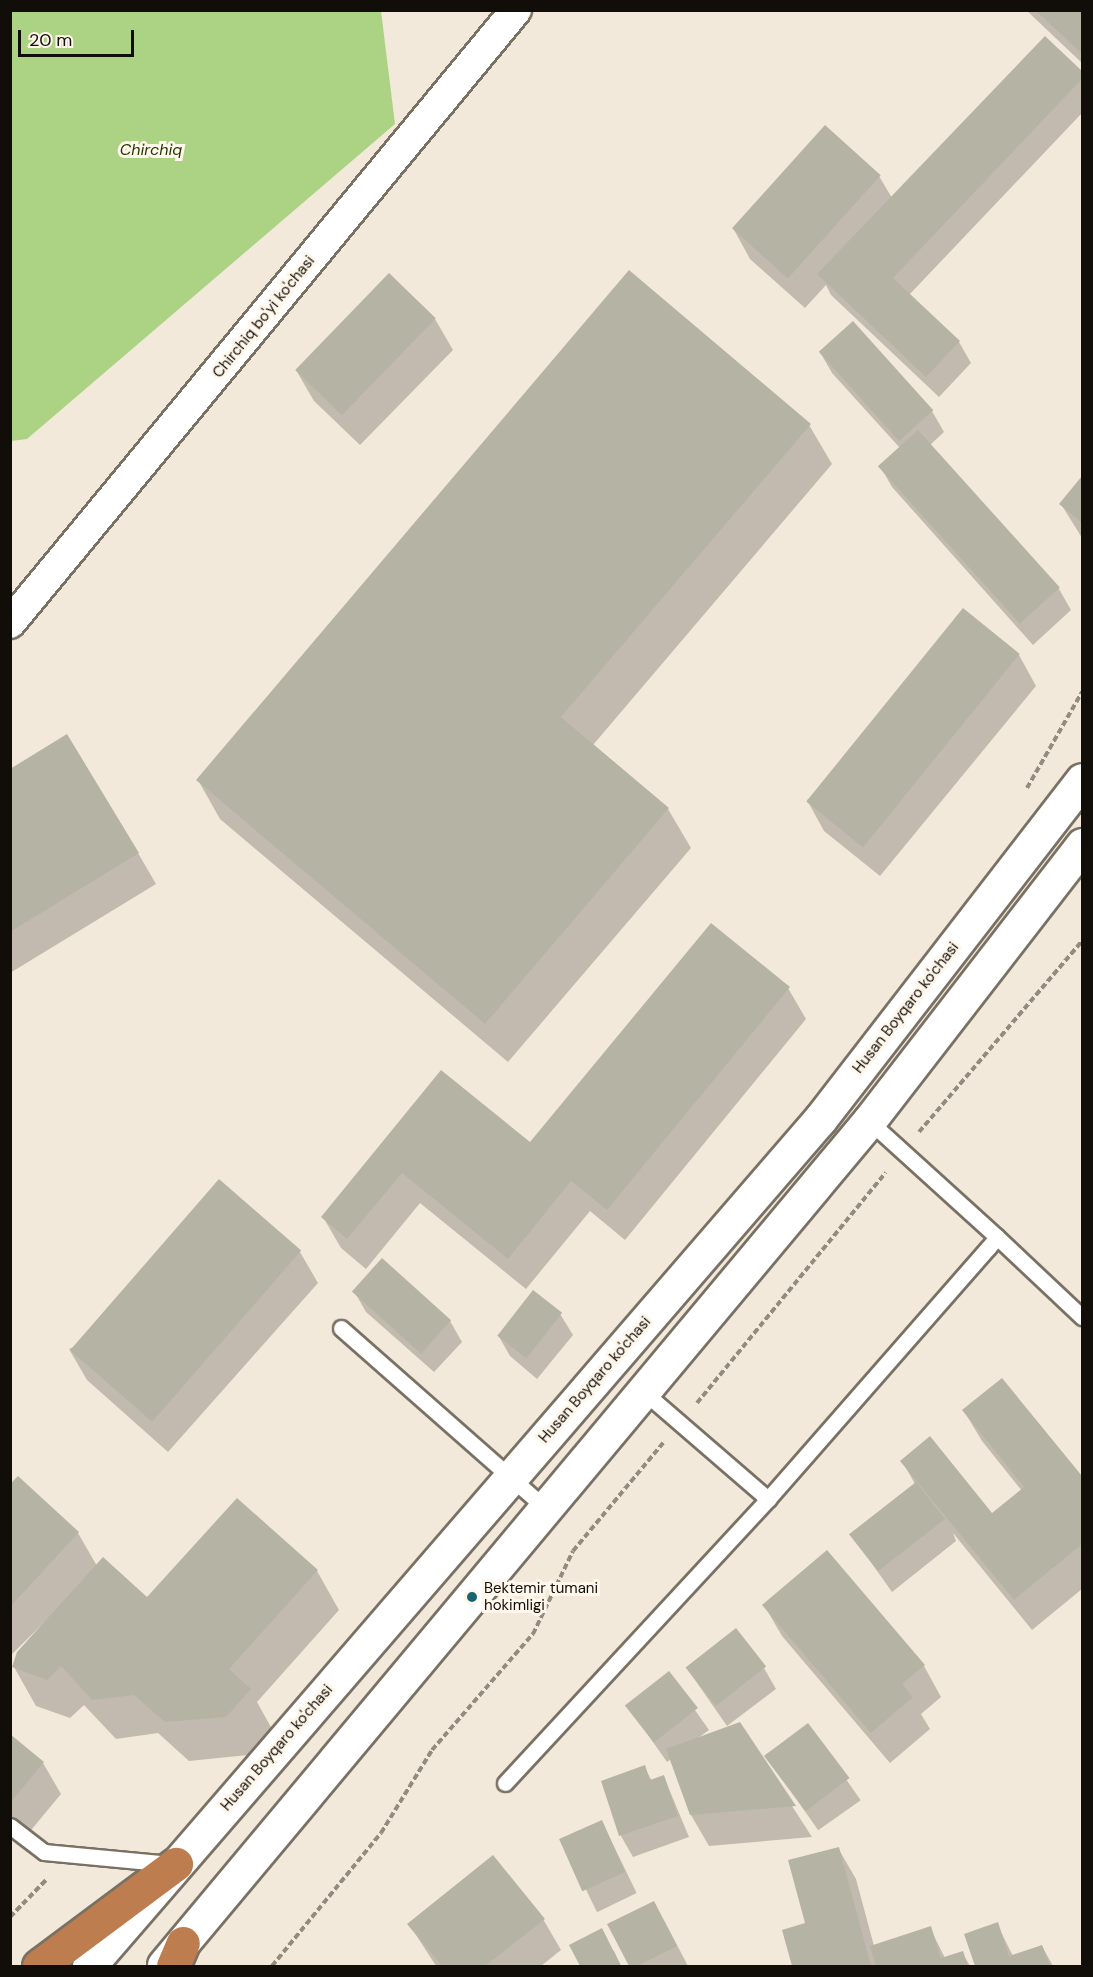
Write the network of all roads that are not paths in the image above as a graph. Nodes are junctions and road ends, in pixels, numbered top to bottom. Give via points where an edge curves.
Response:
1 (516, 10) edge
2 (10, 623) edge
3 (1083, 780) edge
4 (1080, 852) edge
5 (868, 1121) junction
6 (997, 1237) junction
7 (1083, 1317) edge
8 (341, 1328) dead end
9 (644, 1392) junction
10 (510, 1478) junction
11 (768, 1499) junction
12 (546, 1509) junction
13 (505, 1783) dead end
14 (10, 1826) edge
15 (176, 1864) junction
16 (173, 1959) edge
17 (39, 1966) edge
18 (90, 1966) edge

1 - 2 street, Chirchiq bo'yi ko'chasi
3 - 10 main road, Husan Boyqaro ko'chasi via 821,1118
4 - 5 main road
5 - 6 lane
5 - 9 main road
6 - 7 lane
6 - 11 lane
8 - 10 lane
9 - 11 lane
9 - 12 main road
10 - 12 lane
10 - 15 main road, Husan Boyqaro ko'chasi
11 - 13 lane
12 - 16 main road
14 - 15 lane via 44,1852
15 - 17 highway
15 - 18 main road, Husan Boyqaro ko'chasi

